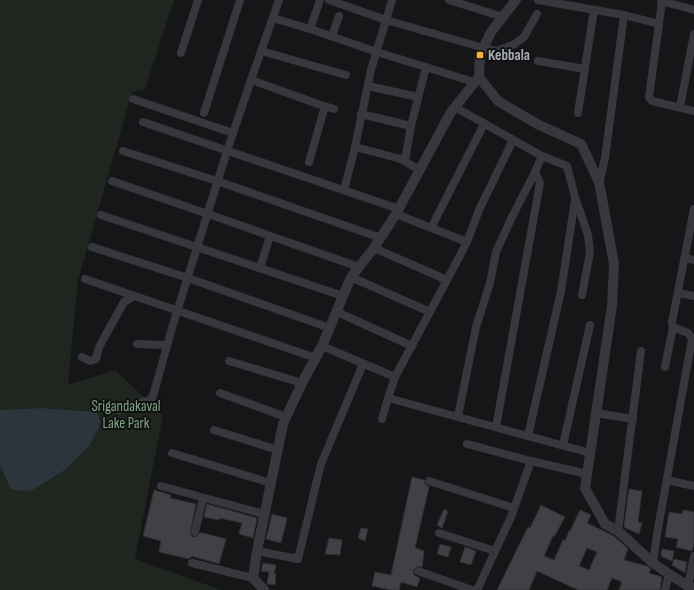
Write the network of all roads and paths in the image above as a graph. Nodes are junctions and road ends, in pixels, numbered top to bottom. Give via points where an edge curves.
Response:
1 (198, 0) edge
2 (240, 0) edge
3 (279, 0) edge
4 (320, 0) edge
5 (329, 0) edge
6 (392, 0) edge
7 (449, 0) edge
8 (516, 0) edge
9 (538, 0) edge
10 (661, 1) edge
11 (465, 2) edge
12 (594, 10) junction
13 (694, 10) edge
14 (537, 14) dead end
15 (624, 15) junction
16 (339, 16) dead end
17 (502, 17) junction
18 (272, 18) junction
19 (386, 20) junction
20 (659, 24) junction
21 (310, 29) junction
22 (694, 34) edge
23 (332, 36) junction
24 (484, 48) junction
25 (261, 51) junction
26 (376, 52) junction
27 (180, 53) dead end
28 (538, 61) dead end
29 (426, 67) junction
30 (585, 69) junction
31 (346, 75) dead end
32 (476, 79) junction
33 (251, 80) junction
34 (368, 86) junction
35 (418, 96) junction
36 (134, 99) dead end
37 (325, 106) junction
38 (455, 107) junction
39 (680, 107) junction
40 (334, 109) dead end
41 (694, 111) edge
42 (204, 113) dead end
43 (578, 113) dead end
44 (361, 114) junction
45 (143, 122) dead end
46 (484, 124) junction
47 (411, 126) junction
48 (233, 133) junction
49 (513, 140) junction
50 (356, 147) junction
51 (227, 150) junction
52 (123, 151) dead end
53 (542, 156) junction
54 (405, 160) junction
55 (309, 162) dead end
56 (420, 170) junction
57 (535, 172) junction
58 (112, 181) dead end
59 (217, 181) junction
60 (599, 185) junction
61 (344, 190) junction
62 (575, 198) junction
63 (694, 210) edge
64 (397, 212) junction
65 (208, 214) junction
66 (102, 215) dead end
67 (692, 226) edge
68 (430, 228) junction
69 (270, 236) junction
70 (380, 238) junction
71 (466, 242) junction
72 (92, 247) dead end
73 (198, 247) junction
74 (374, 248) junction
75 (685, 258) junction
76 (694, 260) edge
77 (359, 267) junction
78 (260, 268) junction
79 (351, 277) junction
80 (188, 278) junction
81 (85, 279) dead end
82 (447, 280) junction
83 (678, 293) junction
84 (582, 295) dead end
85 (134, 296) junction
86 (343, 296) junction
87 (694, 296) edge
88 (177, 311) junction
89 (337, 312) junction
90 (430, 312) junction
91 (590, 325) dead end
92 (673, 327) junction
93 (330, 328) junction
94 (691, 333) edge
95 (137, 344) dead end
96 (167, 345) junction
97 (322, 346) junction
98 (412, 346) junction
99 (642, 350) dead end
100 (82, 357) dead end
101 (316, 358) junction
102 (229, 361) dead end
103 (362, 364) junction
104 (665, 367) dead end
105 (395, 377) junction
106 (302, 383) junction
107 (220, 393) dead end
108 (388, 398) junction
109 (120, 410) dead end
110 (596, 413) junction
111 (458, 416) junction
112 (286, 417) junction
113 (382, 419) dead end
114 (633, 419) junction
115 (496, 427) junction
116 (214, 430) dead end
117 (528, 436) junction
118 (467, 444) dead end
119 (563, 445) junction
120 (278, 450) junction
121 (590, 452) junction
122 (172, 453) dead end
123 (531, 460) junction
124 (587, 474) junction
125 (667, 480) junction
126 (429, 481) dead end
127 (271, 483) junction
128 (161, 486) dead end
129 (694, 486) edge
130 (203, 498) junction
131 (514, 508) junction
132 (264, 514) junction
133 (618, 531) junction
134 (195, 532) dead end
135 (439, 533) dead end
136 (257, 551) junction
137 (495, 551) junction
138 (694, 556) edge
139 (192, 563) dead end
140 (653, 563) junction
141 (418, 571) dead end
142 (669, 574) junction
143 (253, 578) junction
144 (691, 587) edge
145 (264, 590) edge
146 (472, 590) edge
147 (478, 590) edge
148 (665, 590) edge

1 - 27 street
2 - 42 street
3 - 18 street
4 - 21 street
5 - 19 street
6 - 19 street
7 - 11 street
8 - 17 street
9 - 12 street
10 - 13 street
10 - 20 street
11 - 17 street
12 - 15 street
12 - 30 street
14 - 24 street via 524,37 513,45 497,51
15 - 20 street
15 - 60 street via 605,158
16 - 23 street
17 - 24 street
18 - 21 street
18 - 25 street
19 - 24 street
19 - 26 street
20 - 39 street via 649,97 652,101
21 - 23 street
22 - 39 street
23 - 26 street
24 - 32 street via 480,55
25 - 31 street
25 - 33 street
26 - 29 street
26 - 34 street
28 - 30 street
29 - 32 street
29 - 35 street
30 - 43 street
32 - 38 street
32 - 60 street via 498,101 537,124 581,144
33 - 37 street
33 - 48 street
34 - 35 street
34 - 44 street
35 - 47 street
36 - 48 street
37 - 40 street
37 - 55 street
38 - 46 street
38 - 56 street
39 - 41 street
44 - 47 street
44 - 50 street
45 - 51 street
46 - 49 street
46 - 68 street
47 - 54 street
48 - 51 street
49 - 53 street
49 - 71 street
50 - 54 street
50 - 61 street
51 - 59 street
51 - 61 street
52 - 59 street
53 - 57 street
53 - 62 street via 567,166
54 - 56 street
56 - 64 street
57 - 111 street via 496,252 490,283 476,327
57 - 115 street via 540,183
58 - 65 street
59 - 65 street
59 - 70 street
60 - 110 street via 614,264 612,306
61 - 64 street
62 - 84 street via 588,235 590,252
62 - 117 street via 561,291
63 - 67 street
64 - 68 street
64 - 70 street
65 - 69 street
65 - 73 street
66 - 73 street
67 - 75 street
68 - 71 street
69 - 77 street
69 - 78 street
70 - 74 street
71 - 82 street
72 - 80 street
73 - 78 street
73 - 80 street
74 - 77 street
74 - 82 street
75 - 76 street
75 - 83 street
77 - 79 street
78 - 86 street
79 - 86 street
79 - 90 street
80 - 88 street
80 - 93 street
81 - 85 street
82 - 90 street
83 - 87 street
83 - 92 street
85 - 88 street
85 - 100 street via 124,302 99,347 96,359 90,361
86 - 89 street
88 - 96 street
88 - 101 street
89 - 93 street
89 - 98 street
90 - 98 street
91 - 119 street
92 - 94 street
92 - 104 street
93 - 97 street
94 - 125 street via 690,353
95 - 96 street
96 - 109 street via 153,396 150,400
97 - 101 street
97 - 103 street
98 - 105 street
99 - 114 street
101 - 106 street
102 - 106 street
103 - 105 street
103 - 136 street via 321,464 298,559
105 - 108 street
106 - 112 street
107 - 112 street
108 - 111 street
108 - 113 street
110 - 114 street
110 - 121 street
111 - 115 street
112 - 120 street
114 - 133 street
115 - 117 street
116 - 120 street
117 - 119 street
118 - 123 street
119 - 121 street
120 - 127 street
121 - 124 street
122 - 127 street
123 - 124 street
123 - 131 street
124 - 133 street via 585,488 605,524
125 - 129 street
125 - 140 street
126 - 131 street
127 - 132 street
128 - 130 street
130 - 132 street
130 - 134 street
131 - 137 street
132 - 136 street
133 - 140 street
135 - 137 street
136 - 143 street
137 - 147 street
138 - 144 street
139 - 143 street
140 - 142 street
141 - 146 street
142 - 144 street
142 - 148 street
143 - 145 street

